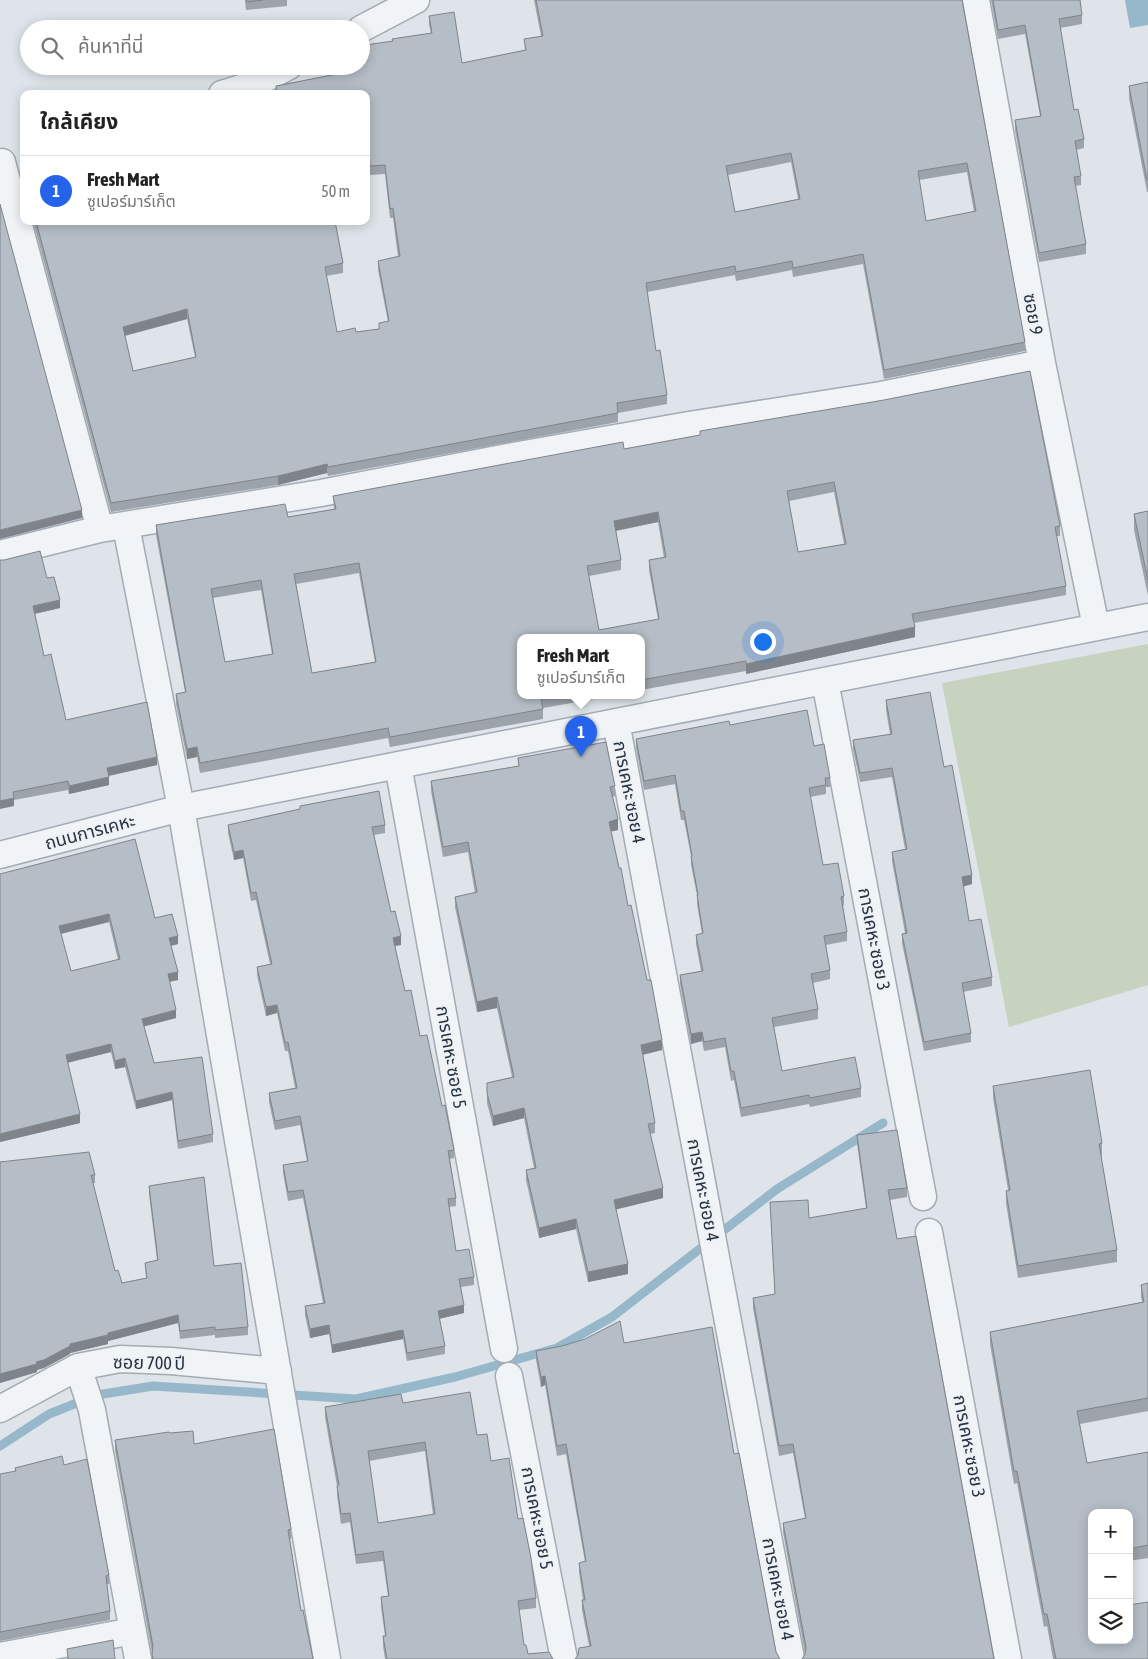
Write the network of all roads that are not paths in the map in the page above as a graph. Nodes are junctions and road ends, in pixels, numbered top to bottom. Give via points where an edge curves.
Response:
1 (416, 0) edge
2 (976, 0) edge
3 (370, 24) edge
4 (272, 75) edge
5 (235, 90) edge
6 (9, 160) edge
7 (20, 205) edge
8 (25, 225) edge
9 (1042, 363) junction
10 (126, 526) junction
11 (100, 529) junction
12 (0, 554) edge
13 (1148, 617) edge
14 (1096, 627) junction
15 (825, 680) junction
16 (616, 722) junction
17 (398, 765) junction
18 (181, 808) junction
19 (0, 855) edge
20 (922, 1197) dead end
21 (929, 1232) dead end
22 (504, 1348) dead end
23 (78, 1367) junction
24 (278, 1371) junction
25 (509, 1376) dead end
26 (0, 1408) edge
27 (133, 1631) junction
28 (0, 1656) edge
29 (138, 1659) edge
30 (327, 1659) edge
31 (564, 1659) edge
32 (791, 1659) edge
33 (1008, 1659) edge

1 - 3 street
2 - 9 street, ซอย 9
4 - 5 street
6 - 7 street
8 - 11 street
9 - 10 street via 881,395 680,426
9 - 14 street, ซอย 9
10 - 11 street
10 - 18 street
11 - 12 street
13 - 14 street, ถนนการเคหะ
14 - 15 street, ถนนการเคหะ
15 - 16 street, ถนนการเคหะ
15 - 20 street, การเคหะ ซอย 3
16 - 17 street, ถนนการเคหะ
16 - 32 street, การเคหะ ซอย 4
17 - 18 street, ถนนการเคหะ
17 - 22 street, การเคหะ ซอย 5
18 - 19 street, ถนนการเคหะ
18 - 24 street
21 - 33 street, การเคหะ ซอย 3
23 - 24 street, ซอย 700 ปี via 120,1359
23 - 26 street, ซอย 700 ปี
23 - 27 street via 92,1410
24 - 30 street
25 - 31 street, การเคหะ ซอย 5
27 - 28 street
27 - 29 street

